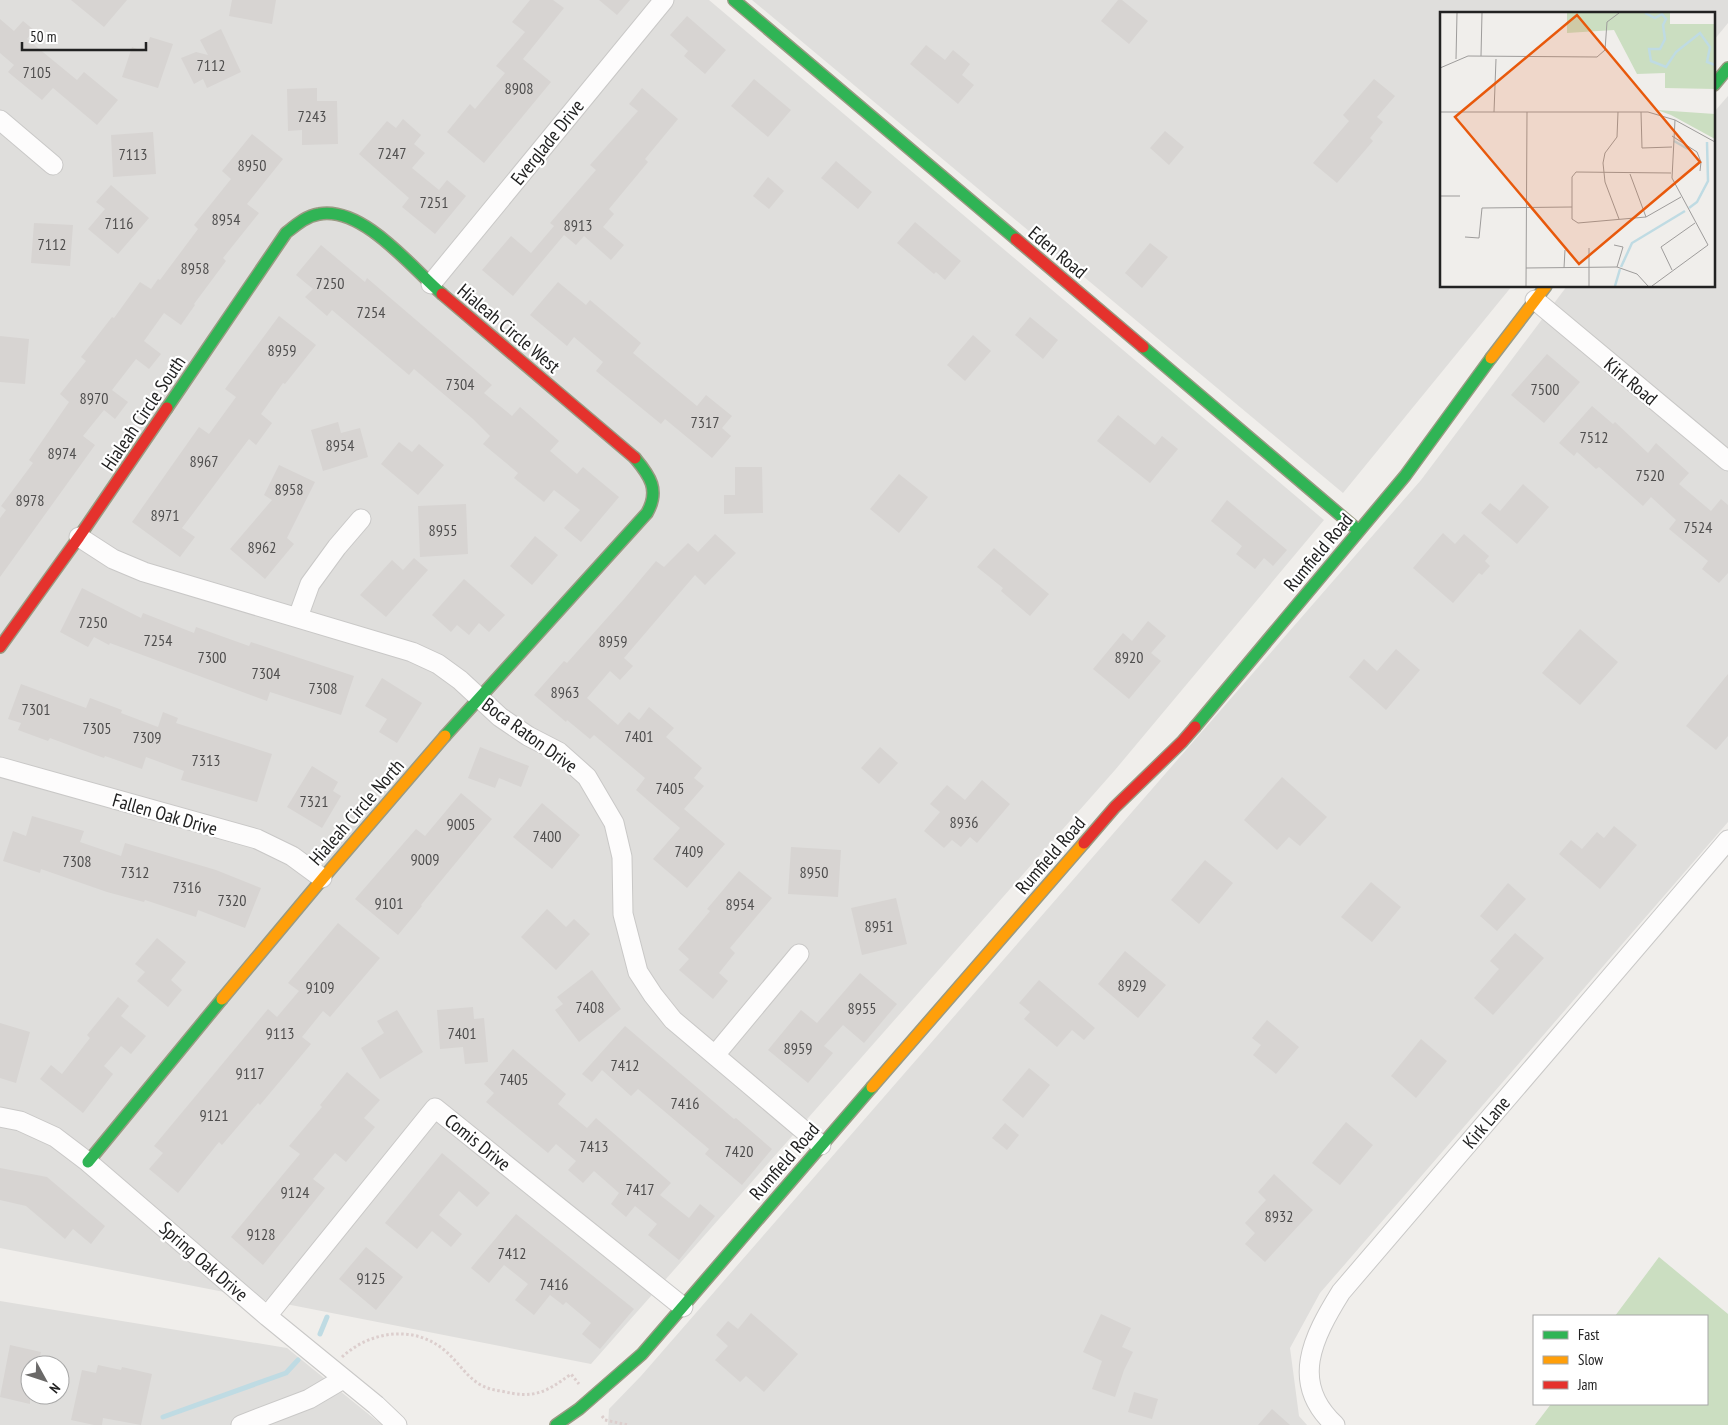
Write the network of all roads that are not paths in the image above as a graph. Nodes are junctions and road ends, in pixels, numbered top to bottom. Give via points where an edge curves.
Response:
1 (664, 0) edge
2 (734, 0) edge
3 (1728, 68) edge
4 (1716, 83) edge
5 (0, 120) edge
6 (53, 165) dead end
7 (324, 212) joint
8 (431, 284) junction
9 (1540, 293) edge
10 (1728, 461) edge
11 (654, 491) joint
12 (361, 519) dead end
13 (1359, 530) junction
14 (79, 537) junction
15 (298, 617) junction
16 (0, 647) edge
17 (478, 697) junction
18 (0, 767) edge
19 (1728, 840) edge
20 (322, 878) junction
21 (799, 954) dead end
22 (715, 1055) junction
23 (0, 1117) edge
24 (821, 1145) junction
25 (88, 1162) junction
26 (683, 1306) junction
27 (267, 1316) junction
28 (337, 1374) junction
29 (241, 1425) edge
30 (397, 1425) edge
31 (556, 1425) edge
32 (1335, 1425) edge

1 - 8 street, Everglade Drive
2 - 13 street, Eden Road
3 - 4 street
5 - 6 street
7 - 8 street, Hialeah Circle West via 346,216 368,227
7 - 14 street, Hialeah Circle South via 303,219 286,233
8 - 11 street, Hialeah Circle West via 634,456 649,474
9 - 10 street, Kirk Road
9 - 13 street, Rumfield Road via 1405,476
11 - 17 street, Hialeah Circle North via 650,509 631,532
12 - 15 street via 310,584
13 - 24 street, Rumfield Road via 1182,742 1114,807
14 - 15 street, Boca Raton Drive via 113,559 144,572
14 - 16 street, Hialeah Circle South
15 - 17 street, Boca Raton Drive via 421,656 438,664
17 - 20 street, Hialeah Circle North
17 - 22 street, Boca Raton Drive via 528,736 559,752 587,777 614,823 622,857 623,914 638,972 673,1020
18 - 20 street, Fallen Oak Drive via 257,839 292,856
19 - 32 street, Kirk Lane via 1340,1292 1322,1321 1312,1348 1309,1375 1310,1389 1324,1415
20 - 25 street, Hialeah Circle North
21 - 22 street
22 - 24 street, Boca Raton Drive
23 - 25 street, Spring Oak Drive via 20,1121 55,1137
24 - 26 street, Rumfield Road
25 - 27 street, Spring Oak Drive
26 - 27 street, Comis Drive via 435,1108
26 - 31 street, Rumfield Road via 642,1354
27 - 28 street, Spring Oak Drive
28 - 29 street via 309,1399
28 - 30 street, Spring Oak Drive

